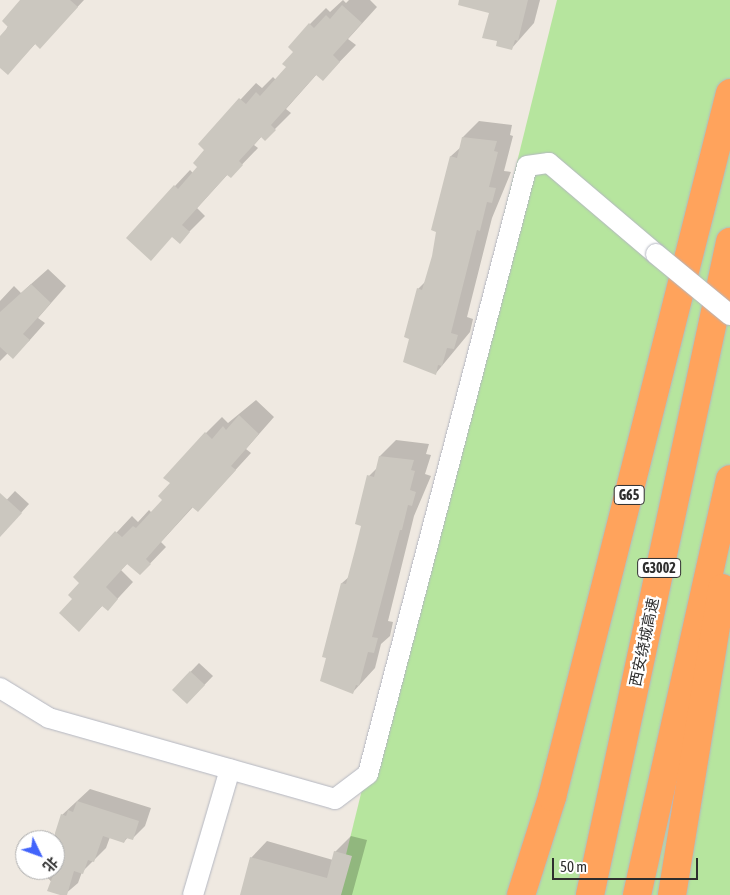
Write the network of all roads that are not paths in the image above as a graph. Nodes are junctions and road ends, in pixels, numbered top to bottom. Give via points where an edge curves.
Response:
1 (730, 93) edge
2 (730, 242) edge
3 (730, 315) edge
4 (730, 479) edge
5 (730, 536) edge
6 (0, 688) edge
7 (230, 770) junction
8 (552, 797) junction
9 (193, 895) edge
10 (521, 895) edge
11 (529, 895) edge
12 (590, 895) edge
13 (637, 895) edge
14 (672, 895) edge

1 - 8 highway, G65
2 - 12 highway, 西安绕城高速 / G3002
3 - 7 street, bridge via 549,163 527,166 368,774 335,799
4 - 13 highway
5 - 14 highway
6 - 7 street via 49,718
7 - 9 street
8 - 10 highway, G65
8 - 11 highway

